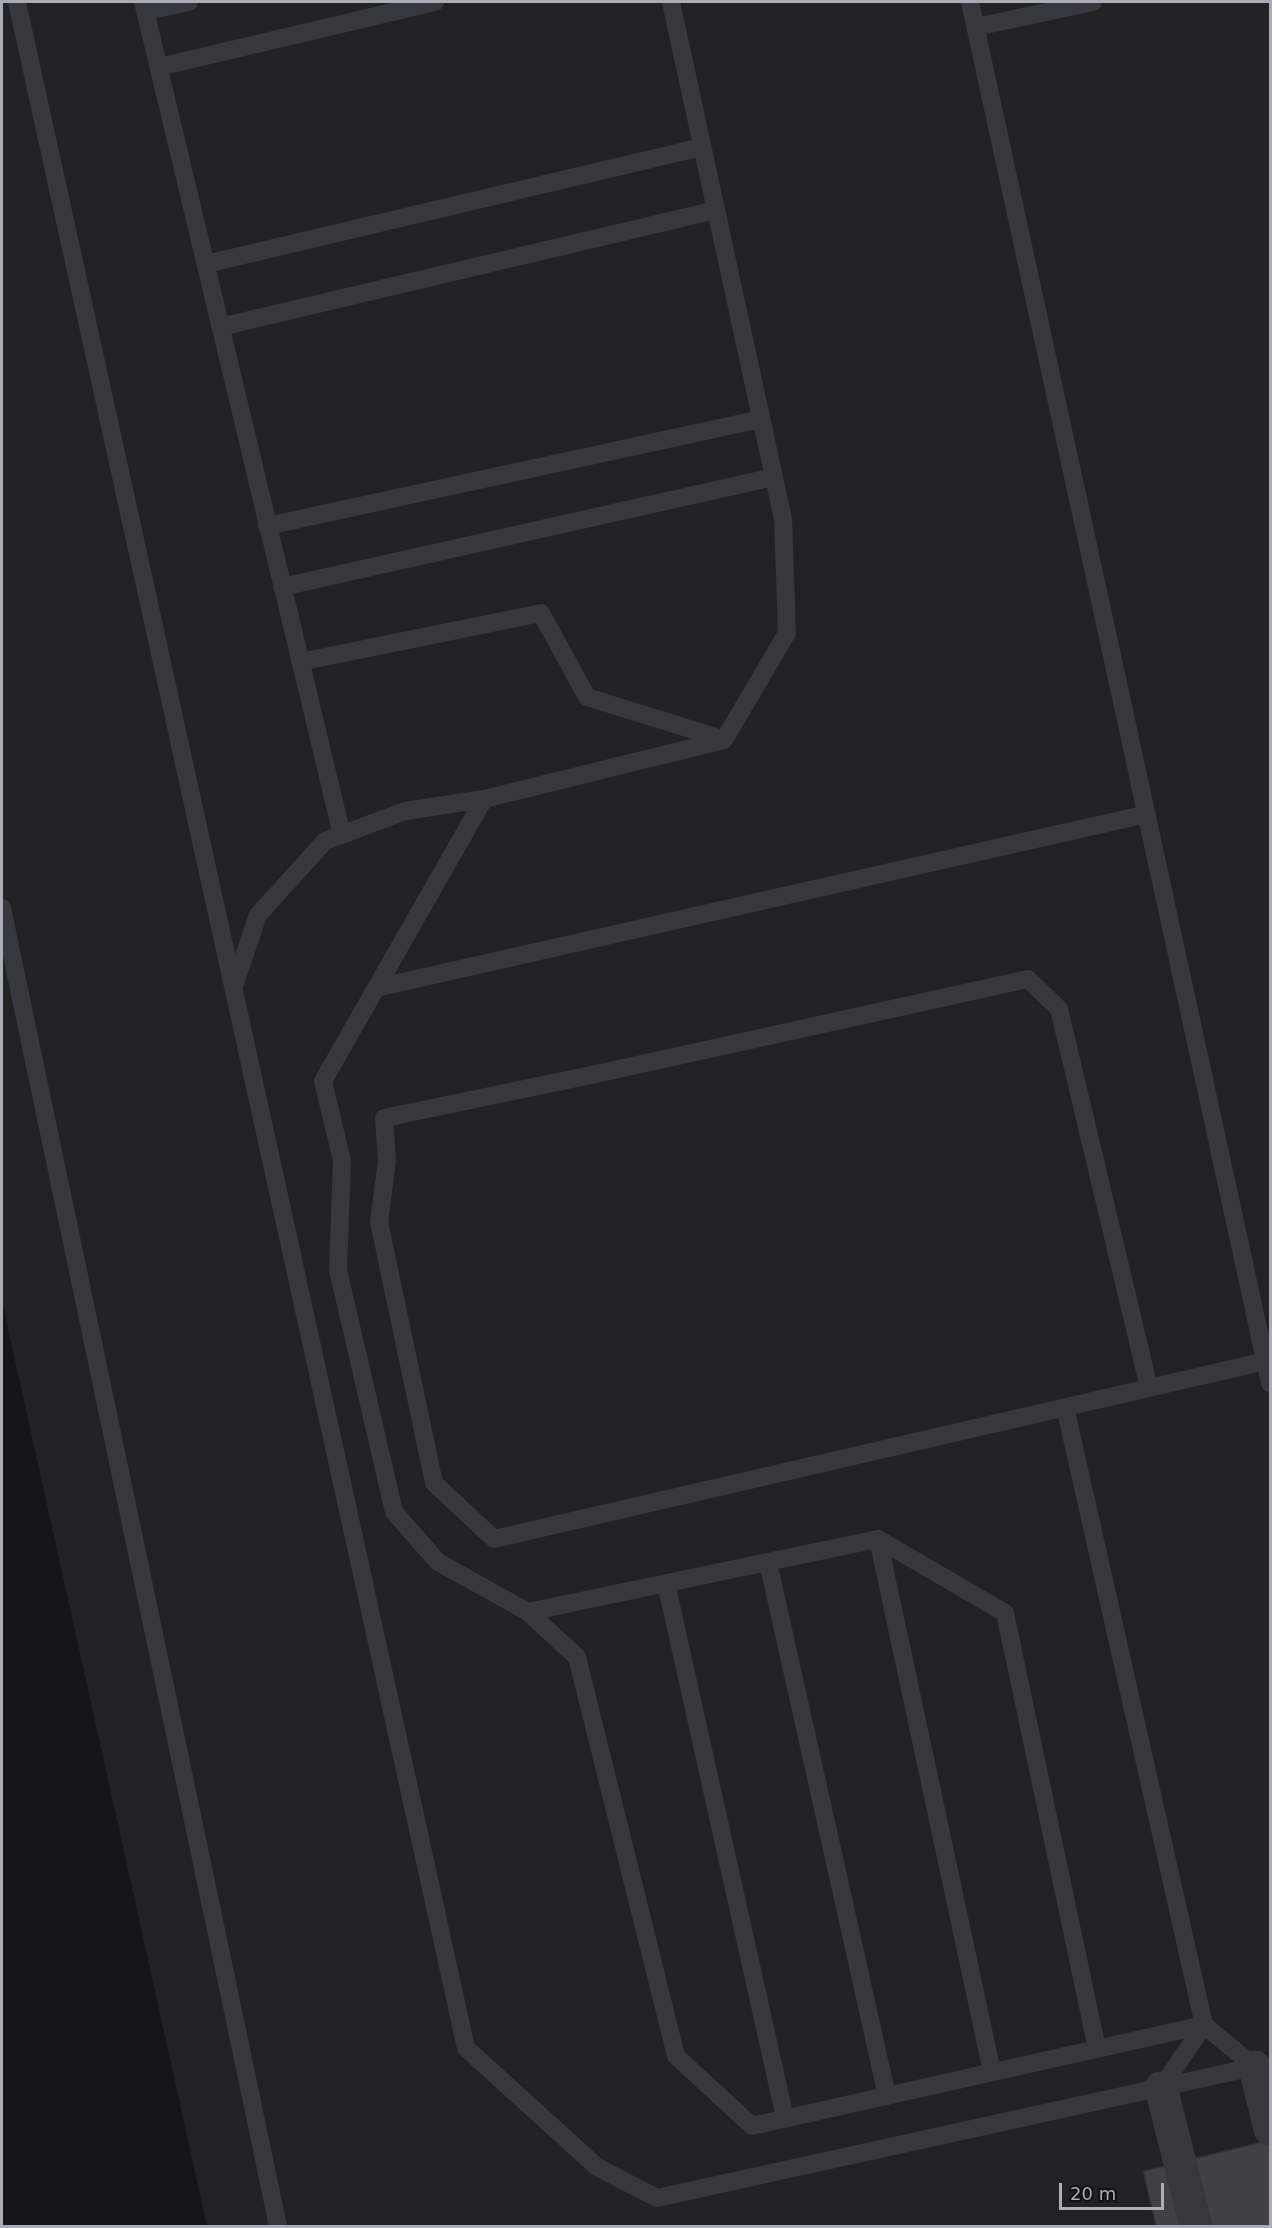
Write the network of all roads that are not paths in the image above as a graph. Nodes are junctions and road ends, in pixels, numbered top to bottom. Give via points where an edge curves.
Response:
1 (17, 2) edge
2 (189, 2) edge
3 (435, 2) edge
4 (671, 2) edge
5 (970, 2) edge
6 (1093, 2) edge
7 (145, 6) edge
8 (976, 27) junction
9 (159, 67) junction
10 (702, 147) junction
11 (716, 210) junction
12 (206, 264) junction
13 (220, 327) junction
14 (761, 419) junction
15 (774, 477) junction
16 (267, 526) junction
17 (282, 586) junction
18 (300, 662) junction
19 (724, 740) junction
20 (484, 799) junction
21 (1147, 814) junction
22 (342, 835) junction
23 (2, 908) edge
24 (234, 988) junction
25 (376, 988) junction
26 (1266, 1361) junction
27 (1270, 1383) edge
28 (1149, 1388) junction
29 (1065, 1407) junction
30 (878, 1539) junction
31 (768, 1562) junction
32 (666, 1583) junction
33 (528, 1612) junction
34 (1204, 2025) junction
35 (1096, 2049) junction
36 (1263, 2065) edge
37 (992, 2072) junction
38 (1161, 2088) junction
39 (887, 2096) junction
40 (785, 2118) junction
41 (1270, 2129) edge
42 (278, 2226) edge
43 (1196, 2226) edge

1 - 24 lane
2 - 7 lane
3 - 9 lane
4 - 10 lane
5 - 8 lane
6 - 8 lane
7 - 9 lane
8 - 21 lane
9 - 12 lane
10 - 11 lane
10 - 12 lane
11 - 13 lane
11 - 14 lane
12 - 13 lane
13 - 16 lane
14 - 15 lane
14 - 16 lane
15 - 17 lane
15 - 19 lane via 783,519 787,633
16 - 17 lane
17 - 18 lane
18 - 19 lane via 542,613 587,697
18 - 22 lane
19 - 20 lane
20 - 22 lane via 405,811
20 - 25 lane
21 - 25 lane
21 - 26 lane
22 - 24 lane via 325,842 258,915
23 - 42 lane
24 - 38 lane via 466,2048 597,2167 657,2198
25 - 33 lane via 323,1082 342,1161 338,1270 394,1512 438,1562
26 - 27 lane
26 - 28 lane
28 - 29 lane
28 - 29 lane via 1059,1009 1028,979 384,1118 387,1160 379,1222 434,1483 494,1539
29 - 34 lane
30 - 31 lane
30 - 35 lane via 1005,1613
30 - 37 lane
31 - 32 lane
31 - 39 lane
32 - 33 lane
32 - 40 lane
33 - 40 lane via 577,1657 676,2056 752,2126
34 - 35 lane
34 - 36 lane
34 - 38 lane
35 - 37 lane
36 - 38 lane
36 - 41 street
37 - 39 lane
38 - 43 street
39 - 40 lane

